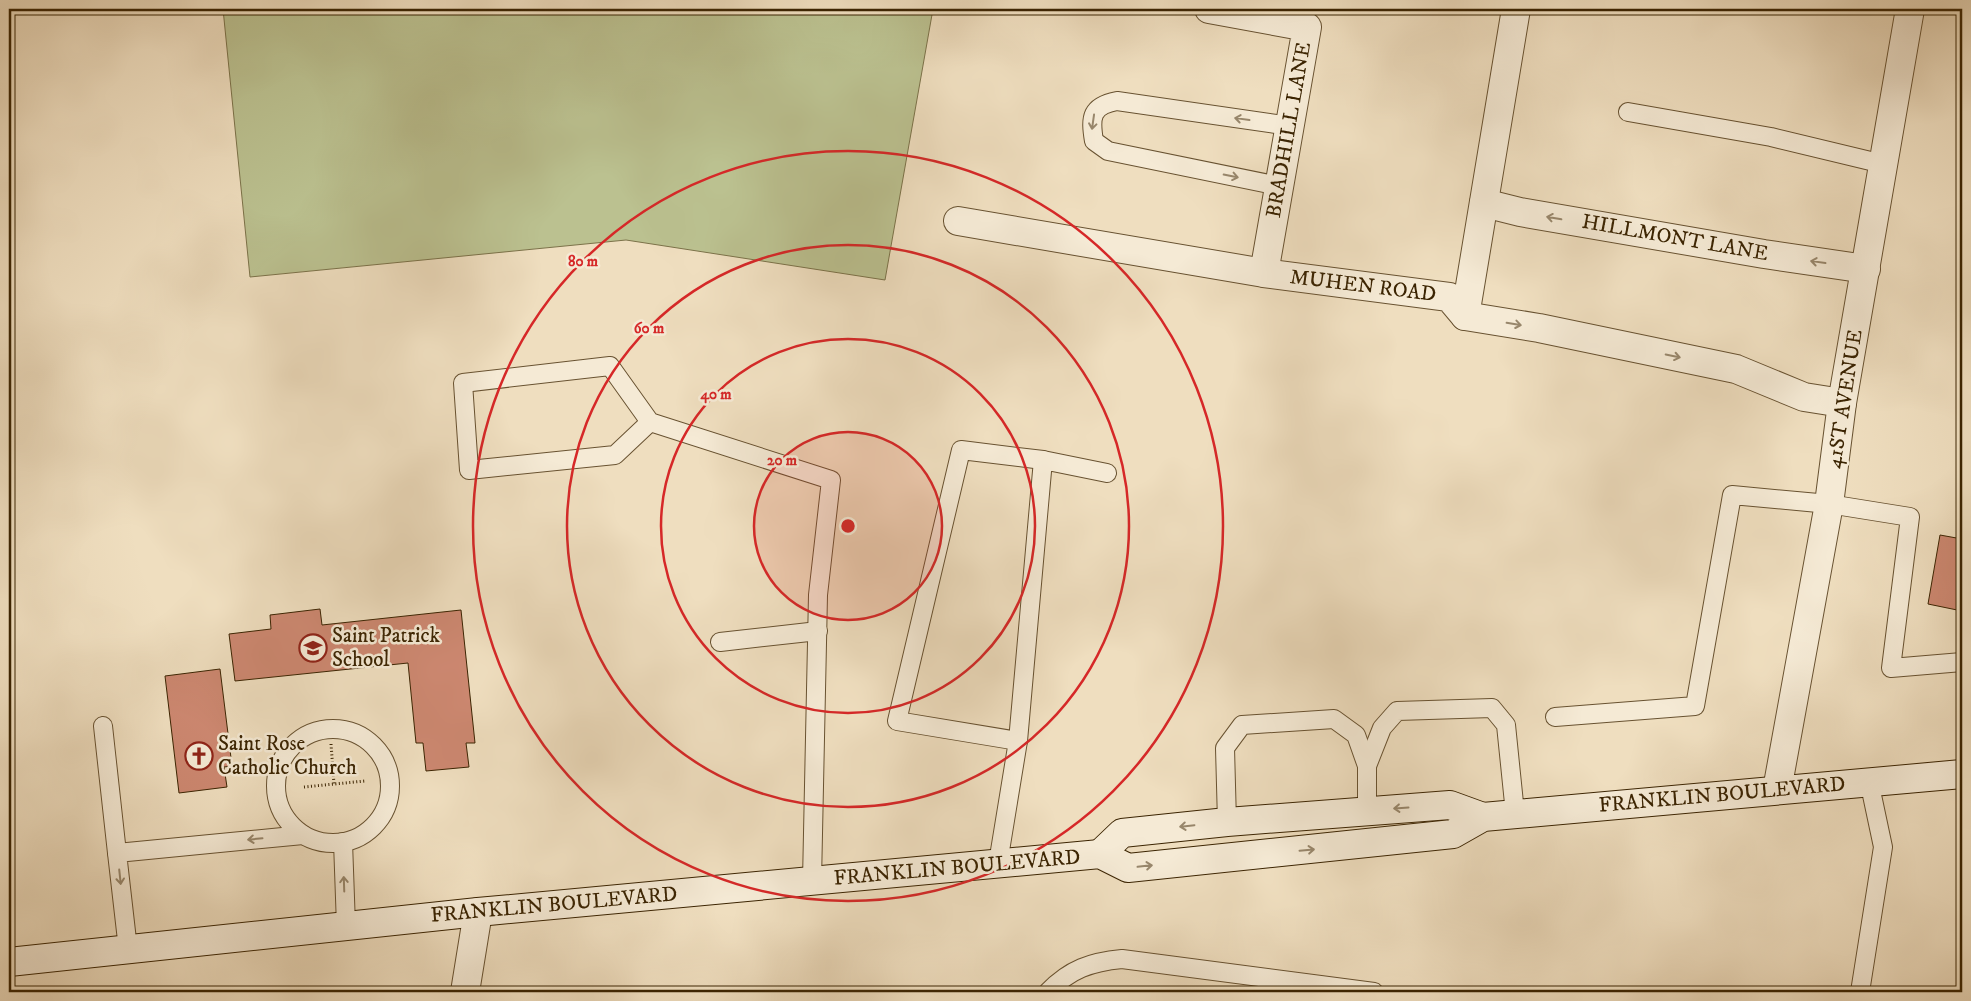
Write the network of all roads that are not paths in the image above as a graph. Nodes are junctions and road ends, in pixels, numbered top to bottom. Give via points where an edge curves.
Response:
1 (1209, 9) edge
2 (1516, 9) edge
3 (1910, 9) edge
4 (1628, 112) dead end
5 (1290, 126) junction
6 (1883, 164) junction
7 (1280, 186) junction
8 (1484, 203) junction
9 (958, 221) dead end
10 (1866, 269) junction
11 (1264, 273) junction
12 (1466, 316) junction
13 (1842, 403) junction
14 (650, 422) junction
15 (1043, 460) junction
16 (1108, 472) dead end
17 (1829, 504) junction
18 (818, 631) junction
19 (720, 642) dead end
20 (1962, 662) edge
21 (1555, 717) dead end
22 (103, 726) dead end
23 (1018, 741) junction
24 (1367, 766) junction
25 (1962, 774) edge
26 (1870, 782) junction
27 (1777, 790) junction
28 (1367, 810) junction
29 (1515, 813) junction
30 (1483, 816) junction
31 (1227, 822) junction
32 (303, 834) junction
33 (343, 842) junction
34 (117, 853) junction
35 (1100, 854) junction
36 (998, 863) junction
37 (812, 882) junction
38 (478, 912) junction
39 (346, 926) junction
40 (128, 949) junction
41 (9, 962) edge
42 (465, 992) edge
43 (1048, 992) edge
44 (1374, 992) edge
45 (1860, 992) edge

1 - 5 street, BRADHILL LANE via 1307,27
2 - 8 street
3 - 6 street, 41ST AVENUE
4 - 6 lane via 1772,137
5 - 7 street, BRADHILL LANE
5 -> 7 lane via 1117,101 1102,103 1091,124 1094,141 1108,151
6 - 10 street, 41ST AVENUE
7 - 11 street, BRADHILL LANE
10 -> 8 street, HILLMONT LANE via 1520,212
8 - 12 street
9 - 11 street, MUHEN ROAD
10 - 13 street, 41ST AVENUE
11 - 12 street, MUHEN ROAD via 1449,297
12 -> 13 street via 1736,369 1804,397
13 - 17 street, 41ST AVENUE
14 - 14 lane via 610,366 463,382 469,470 615,455
14 - 18 lane via 831,480 818,595
15 - 16 lane
15 - 23 lane
15 - 23 lane via 961,450 897,721
17 - 20 lane via 1910,517 1891,668
17 - 21 lane via 1732,495 1695,706
17 - 27 street, 41ST AVENUE
18 - 19 lane
18 - 37 lane
22 - 34 lane
23 - 36 lane
24 - 28 lane
24 - 29 lane via 1382,728 1397,711 1492,708 1506,725
24 - 31 lane via 1356,735 1334,719 1242,725 1225,748
25 - 26 street, FRANKLIN BOULEVARD
26 - 27 street, FRANKLIN BOULEVARD
26 - 45 lane via 1883,847
27 - 29 street, FRANKLIN BOULEVARD
30 -> 28 street, FRANKLIN BOULEVARD via 1450,804
28 - 31 street, FRANKLIN BOULEVARD
29 - 30 street, FRANKLIN BOULEVARD
35 -> 30 street, FRANKLIN BOULEVARD via 1128,868 1370,844 1453,834
31 -> 35 street, FRANKLIN BOULEVARD via 1122,833
32 - 33 lane via 329,843
32 - 33 lane via 291,824 277,798 279,769 289,750 305,736 329,729 346,730 372,743 381,754 390,780 389,798 383,814 359,837
32 -> 34 lane
39 -> 33 lane
34 -> 40 lane
35 - 36 street, FRANKLIN BOULEVARD
36 - 37 street, FRANKLIN BOULEVARD
37 - 38 street, FRANKLIN BOULEVARD
38 - 39 street, FRANKLIN BOULEVARD
38 - 42 street
39 - 40 street, FRANKLIN BOULEVARD
40 - 41 street, FRANKLIN BOULEVARD
43 - 44 lane via 1071,972 1098,961 1122,959

